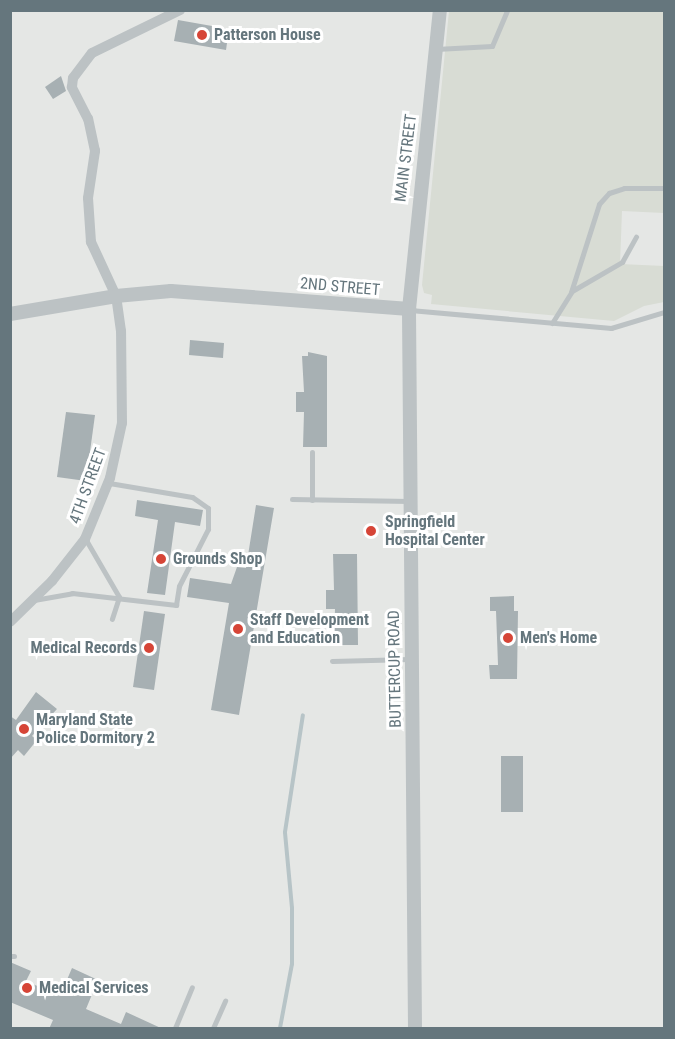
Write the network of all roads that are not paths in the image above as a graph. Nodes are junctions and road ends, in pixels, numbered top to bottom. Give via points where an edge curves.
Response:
1 (180, 10) edge
2 (440, 10) edge
3 (507, 10) edge
4 (436, 49) junction
5 (664, 188) edge
6 (636, 237) dead end
7 (571, 292) junction
8 (116, 296) junction
9 (409, 309) junction
10 (664, 312) edge
11 (10, 314) edge
12 (552, 323) junction
13 (312, 453) dead end
14 (109, 483) junction
15 (292, 499) dead end
16 (312, 500) junction
17 (409, 501) junction
18 (85, 539) junction
19 (118, 597) junction
20 (32, 601) junction
21 (112, 619) dead end
22 (10, 622) edge
23 (411, 659) junction
24 (332, 661) dead end
25 (192, 987) dead end
26 (225, 1001) dead end
27 (175, 1029) edge
28 (213, 1029) edge
29 (415, 1029) edge

1 - 8 street via 92,53 73,78 72,87 88,119 94,151 88,198 91,242
2 - 4 street, MAIN STREET
3 - 4 lane via 492,46
4 - 9 street, MAIN STREET
5 - 7 lane via 624,188 609,193 599,204
6 - 7 lane via 622,262
7 - 12 lane
8 - 9 street, 2ND STREET via 216,293
8 - 11 street, 2ND STREET
8 - 14 street, 4TH STREET via 124,393 118,448
9 - 12 lane, 2ND STREET
9 - 17 street, BUTTERCUP ROAD
10 - 12 lane, 2ND STREET via 610,328
13 - 16 lane
14 - 18 street, 4TH STREET
14 - 19 lane via 192,497 208,508 210,517 208,529 179,586 176,605
15 - 16 lane
16 - 17 lane
17 - 23 street, BUTTERCUP ROAD
18 - 19 lane
18 - 20 street, 4TH STREET
19 - 20 lane via 72,593
19 - 21 lane
20 - 22 street, 4TH STREET
23 - 24 lane
23 - 29 street, BUTTERCUP ROAD
25 - 27 lane
26 - 28 lane

